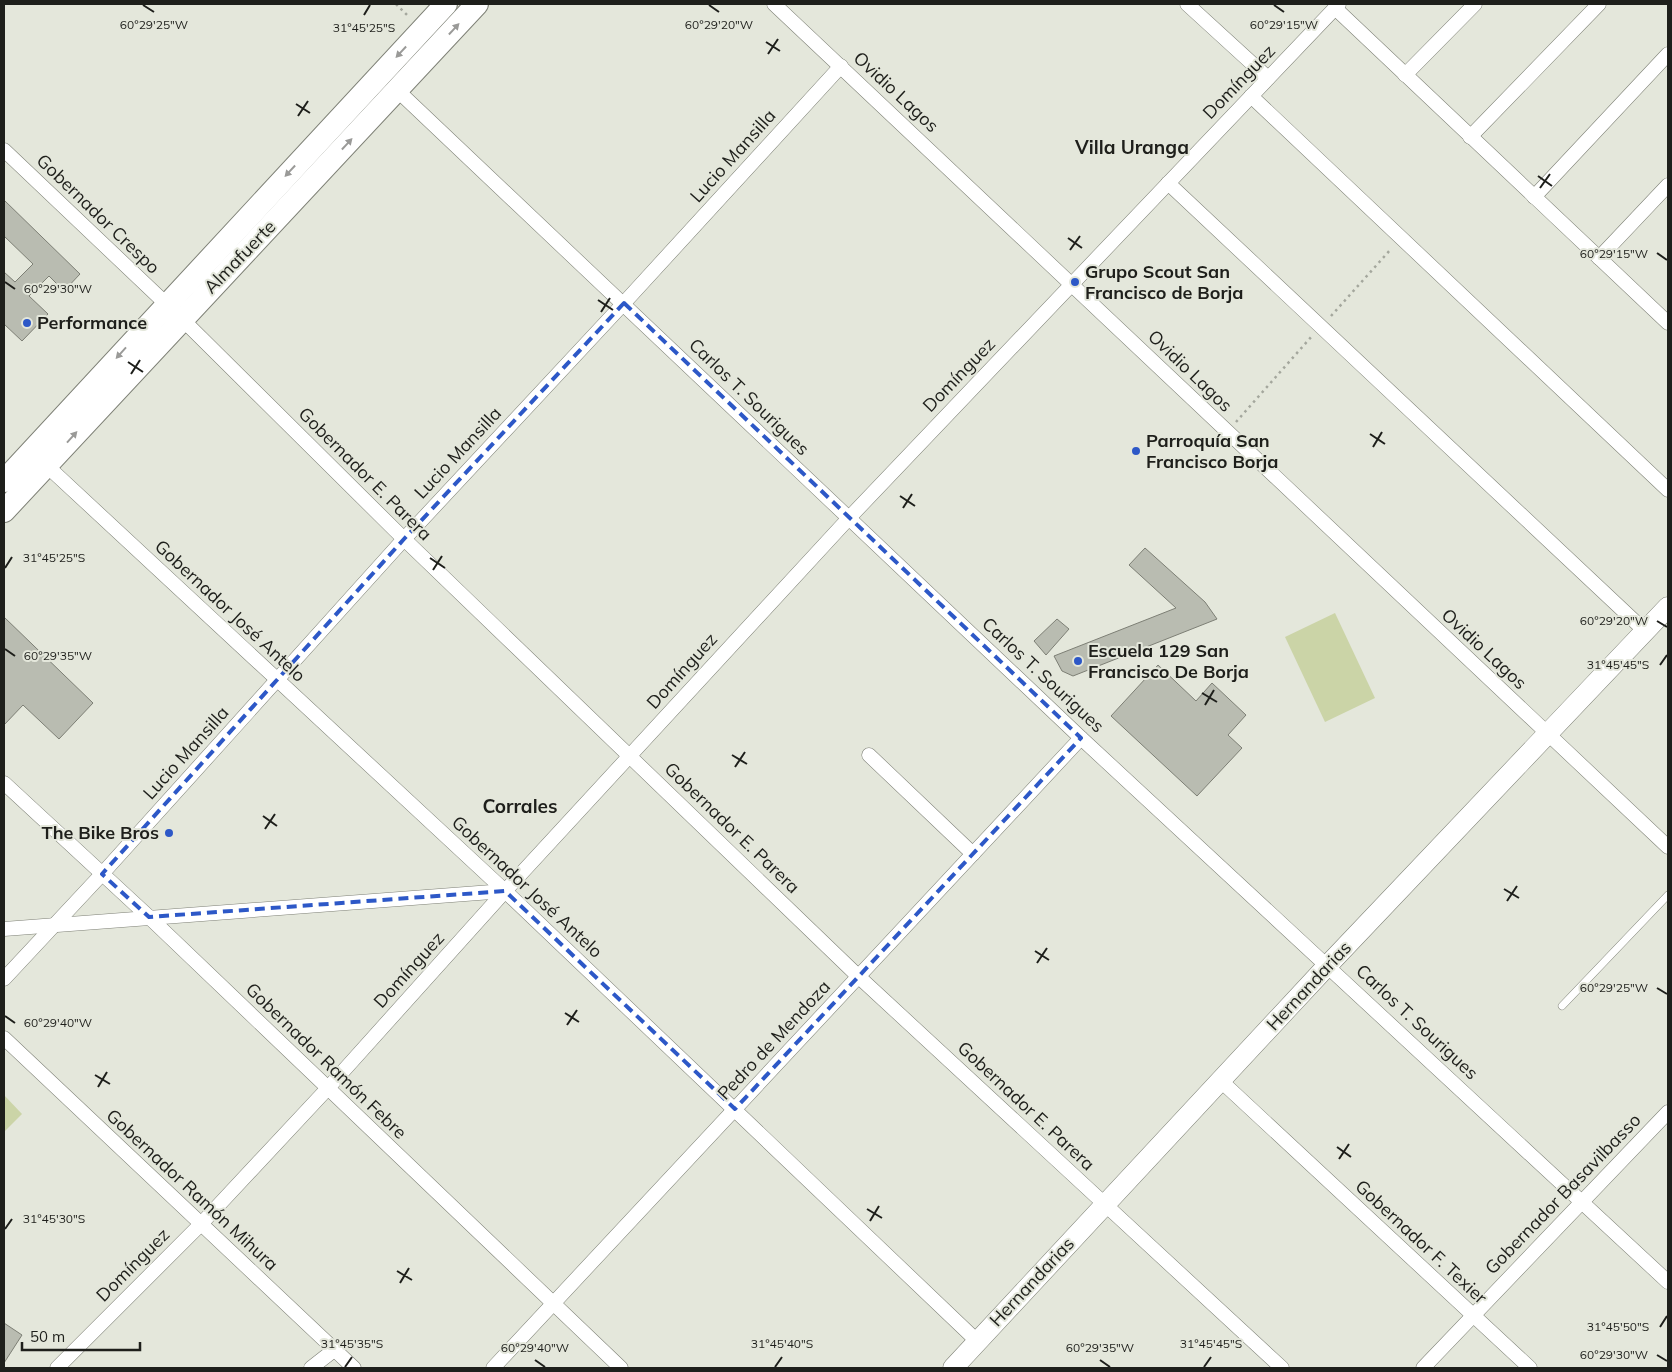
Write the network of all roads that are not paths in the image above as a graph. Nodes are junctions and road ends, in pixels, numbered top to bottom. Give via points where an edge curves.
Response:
1 (446, 4) edge
2 (477, 4) edge
3 (774, 4) edge
4 (1188, 4) edge
5 (1475, 4) edge
6 (1599, 4) edge
7 (1337, 6) edge
8 (1668, 54) edge
9 (841, 66) junction
10 (1404, 75) junction
11 (1268, 78) junction
12 (397, 90) junction
13 (1251, 96) junction
14 (1470, 137) junction
15 (4, 150) edge
16 (1168, 183) junction
17 (1668, 185) edge
18 (1534, 196) junction
19 (1599, 258) junction
20 (1072, 284) junction
21 (624, 304) junction
22 (173, 311) junction
23 (1668, 323) edge
24 (46, 466) junction
25 (4, 481) edge
26 (1668, 490) edge
27 (4, 511) edge
28 (849, 518) junction
29 (404, 539) junction
30 (1668, 607) edge
31 (1645, 631) junction
32 (277, 681) junction
33 (1548, 734) junction
34 (1081, 738) junction
35 (869, 755) dead end
36 (631, 756) junction
37 (4, 783) edge
38 (1668, 846) edge
39 (973, 854) junction
40 (102, 874) junction
41 (505, 891) junction
42 (1668, 895) edge
43 (149, 917) junction
44 (53, 925) junction
45 (4, 929) edge
46 (1328, 965) junction
47 (859, 977) junction
48 (4, 979) edge
49 (1562, 1006) dead end
50 (4, 1038) edge
51 (1221, 1081) junction
52 (328, 1088) junction
53 (735, 1109) junction
54 (1668, 1112) edge
55 (1582, 1202) junction
56 (1104, 1204) junction
57 (200, 1224) junction
58 (1668, 1282) edge
59 (552, 1302) junction
60 (1472, 1315) junction
61 (977, 1341) junction
62 (334, 1350) junction
63 (959, 1366) edge
64 (57, 1368) edge
65 (311, 1368) edge
66 (354, 1368) edge
67 (493, 1368) edge
68 (621, 1368) edge
69 (1282, 1368) edge
70 (1423, 1368) edge
71 (1530, 1368) edge

1 -> 22 main road, Almafuerte
12 -> 2 main road, Almafuerte
3 - 9 street, Ovidio Lagos
4 - 11 street
5 - 10 street
6 - 14 street
7 - 10 street
7 - 11 street, Domínguez
8 - 18 street
9 - 20 street, Ovidio Lagos
9 - 21 street, Lucio Mansilla
10 - 14 street
11 - 13 street, Domínguez
12 - 21 street, Carlos T. Sourigues
22 -> 12 main road, Almafuerte
13 - 16 street, Domínguez
13 - 26 street
14 - 18 street
15 - 22 street, Gobernador Crespo
16 - 20 street, Domínguez
16 - 31 street
17 - 19 street
18 - 19 street
19 - 23 street
20 - 28 street, Domínguez
20 - 33 street, Ovidio Lagos
21 - 28 street, Carlos T. Sourigues
21 - 29 street, Lucio Mansilla
24 -> 22 main road, Almafuerte
22 -> 25 main road, Almafuerte
22 - 29 street, Gobernador E. Parera
24 - 27 main road, Almafuerte
24 - 32 street, Gobernador José Antelo
28 - 34 street, Carlos T. Sourigues
28 - 36 street, Domínguez
29 - 32 street, Lucio Mansilla
29 - 36 street, Gobernador E. Parera
30 - 31 street, Hernandarias
31 - 33 street, Hernandarias
32 - 40 street, Lucio Mansilla
32 - 41 street, Gobernador José Antelo
33 - 38 street, Ovidio Lagos
33 - 46 street, Hernandarias
34 - 39 street, Pedro de Mendoza
34 - 46 street, Carlos T. Sourigues
35 - 39 street
36 - 41 street, Domínguez
36 - 47 street, Gobernador E. Parera
37 - 40 street, Gobernador Ramón Febre
39 - 47 street, Pedro de Mendoza
40 - 43 street, Gobernador Ramón Febre
40 - 44 street, Lucio Mansilla
41 - 43 street
41 - 52 street, Domínguez
41 - 53 street, Gobernador José Antelo
42 - 49 lane
43 - 44 street
43 - 52 street, Gobernador Ramón Febre
44 - 45 street
44 - 48 street, Lucio Mansilla
46 - 51 street, Hernandarias
46 - 55 street, Carlos T. Sourigues
47 - 53 street, Pedro de Mendoza
47 - 56 street, Gobernador E. Parera
50 - 57 street, Gobernador Ramón Mihura
51 - 56 street, Hernandarias
51 - 60 street, Gobernador F. Texier
52 - 57 street, Domínguez
52 - 59 street, Gobernador Ramón Febre
53 - 59 street, Pedro de Mendoza
53 - 61 street, Gobernador José Antelo
54 - 55 street, Gobernador Basavilbasso
55 - 58 street, Carlos T. Sourigues
55 - 60 street, Gobernador Basavilbasso
56 - 61 street, Hernandarias
56 - 69 street, Gobernador E. Parera
57 - 62 street, Gobernador Ramón Mihura
57 - 64 street, Domínguez
59 - 67 street, Pedro de Mendoza
59 - 68 street, Gobernador Ramón Febre
60 - 70 street, Gobernador Basavilbasso
60 - 71 street, Gobernador F. Texier
61 - 63 street, Hernandarias
62 - 65 street
62 - 66 street, Gobernador Ramón Mihura

